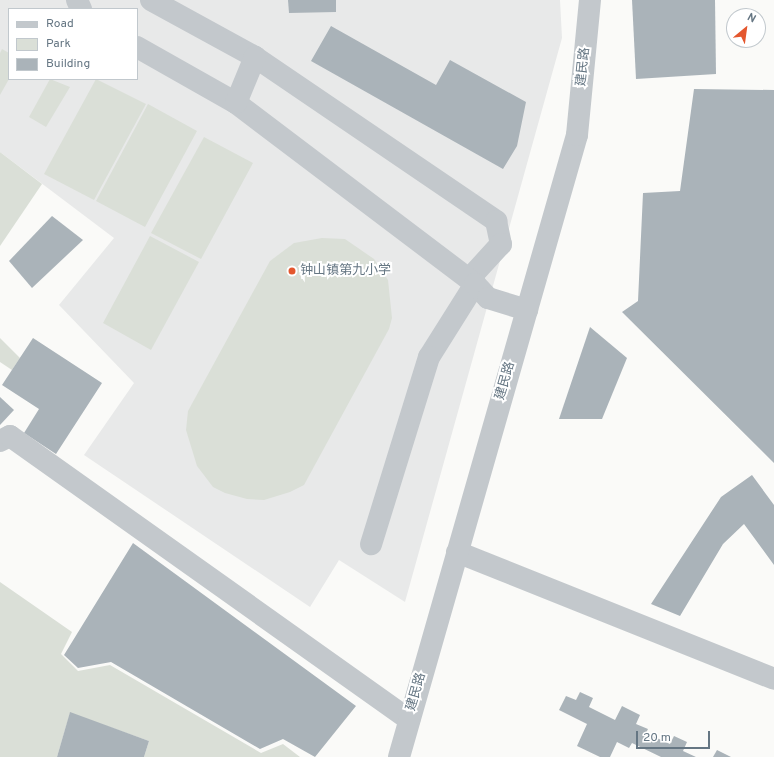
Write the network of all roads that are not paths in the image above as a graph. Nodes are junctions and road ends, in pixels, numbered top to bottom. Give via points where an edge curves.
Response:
1 (151, 0) edge
2 (590, 0) edge
3 (138, 48) edge
4 (255, 57) junction
5 (236, 103) junction
6 (472, 281) junction
7 (527, 310) junction
8 (0, 441) edge
9 (371, 544) dead end
10 (457, 552) junction
11 (774, 679) edge
12 (409, 720) junction
13 (399, 757) edge

1 - 4 street
2 - 7 street, 建民路 via 577,135
3 - 5 street
4 - 5 street
4 - 6 street via 496,221 501,244
5 - 6 street
6 - 7 street via 488,298
6 - 9 street via 429,357
7 - 10 street, 建民路
8 - 12 street via 10,436
10 - 11 street
10 - 12 street, 建民路
12 - 13 street, 建民路

